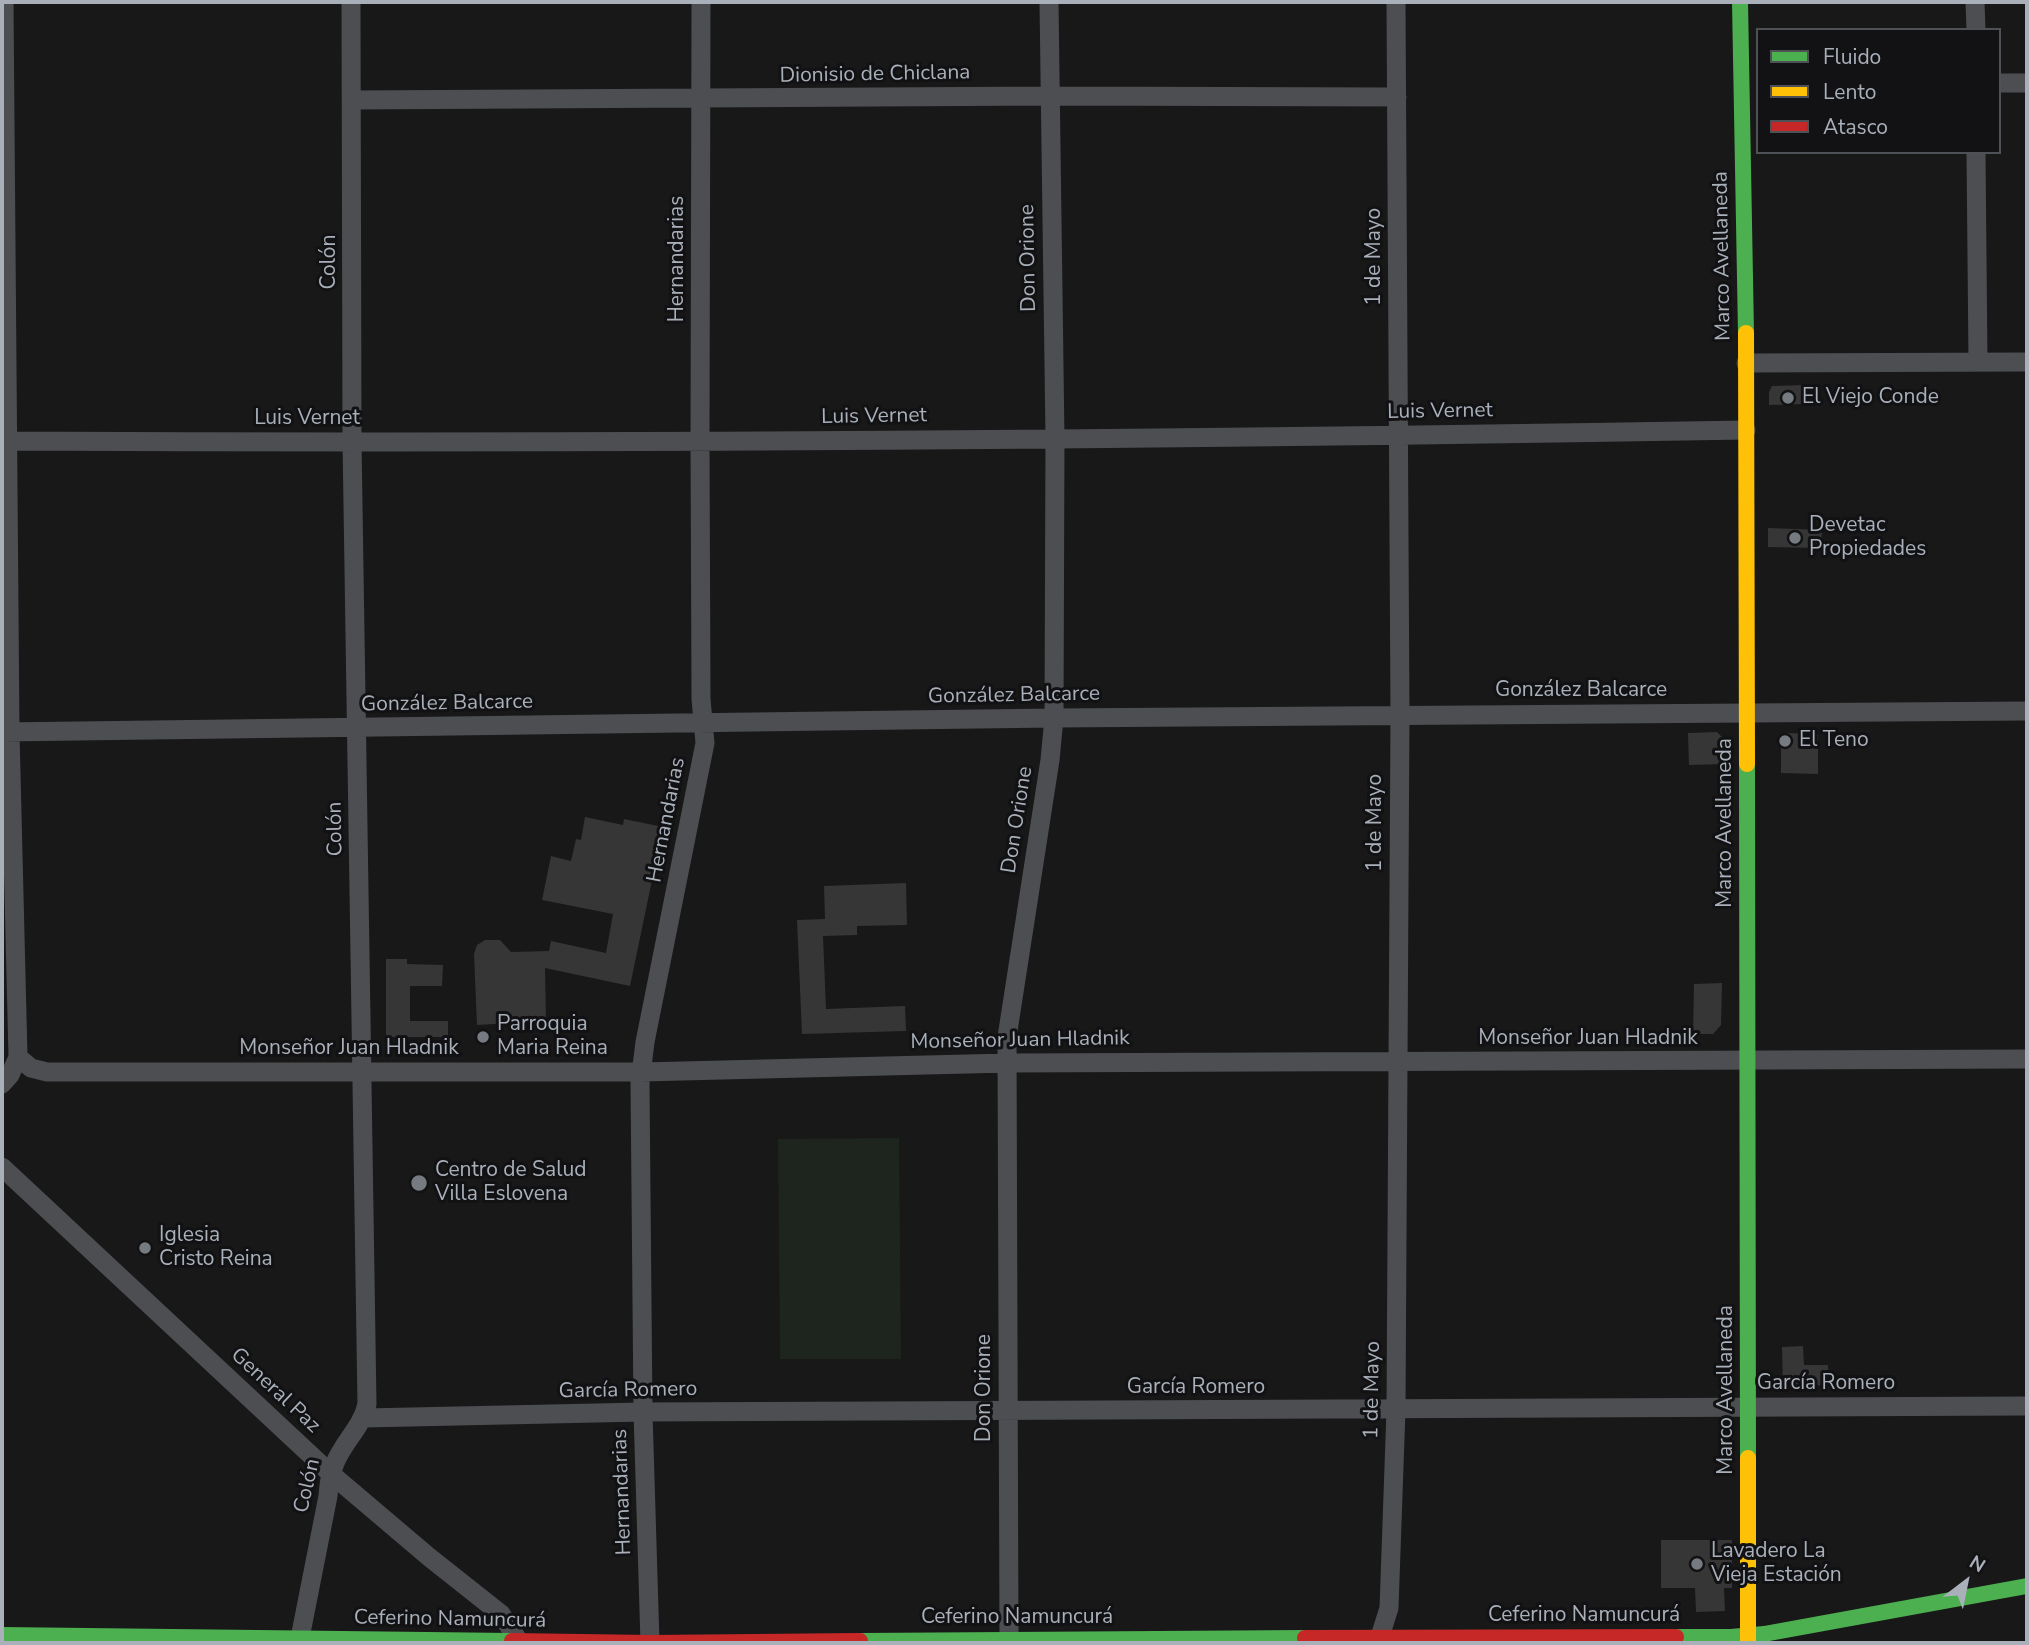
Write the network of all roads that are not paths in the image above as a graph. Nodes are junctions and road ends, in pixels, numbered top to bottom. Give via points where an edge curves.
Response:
1 (4, 2) edge
2 (351, 2) edge
3 (701, 2) edge
4 (1049, 2) edge
5 (1396, 2) edge
6 (1740, 2) edge
7 (1975, 2) edge
8 (1976, 28) edge
9 (1750, 83) edge
10 (2001, 83) edge
11 (2027, 83) edge
12 (1050, 96) junction
13 (1397, 97) junction
14 (701, 99) junction
15 (352, 100) junction
16 (1976, 154) edge
17 (1978, 362) junction
18 (2027, 362) edge
19 (1746, 363) junction
20 (1746, 430) junction
21 (1399, 436) junction
22 (1055, 438) junction
23 (5, 441) edge
24 (352, 441) junction
25 (700, 441) junction
26 (2027, 712) edge
27 (1747, 713) junction
28 (1400, 715) junction
29 (1054, 718) junction
30 (703, 724) junction
31 (357, 728) junction
32 (6, 732) edge
33 (18, 1057) junction
34 (2027, 1059) edge
35 (1397, 1061) junction
36 (1747, 1062) junction
37 (1007, 1063) junction
38 (641, 1072) junction
39 (363, 1073) junction
40 (2, 1084) edge
41 (2, 1167) edge
42 (2027, 1406) edge
43 (1748, 1408) junction
44 (1396, 1410) junction
45 (643, 1412) junction
46 (1008, 1412) junction
47 (364, 1418) junction
48 (331, 1473) junction
49 (2027, 1587) edge
50 (2, 1635) edge
51 (299, 1640) edge
52 (1748, 1640) edge
53 (1009, 1641) edge
54 (1379, 1641) edge
55 (520, 1643) edge
56 (650, 1643) edge

1 - 23 street
2 - 15 street, Colón
3 - 14 street, Hernandarias
4 - 12 street, Don Orione
5 - 13 street, 1 de Mayo
6 - 9 street, Marco Avellaneda
7 - 8 street
9 - 19 street, Marco Avellaneda
10 - 11 street
12 - 13 street, Dionisio de Chiclana
12 - 14 street, Dionisio de Chiclana
12 - 22 street, Don Orione
13 - 21 street, 1 de Mayo
14 - 15 street, Dionisio de Chiclana
14 - 25 street, Hernandarias
15 - 24 street, Colón
16 - 17 street
17 - 18 street
17 - 19 street
19 - 20 street, Marco Avellaneda
20 - 21 street, Luis Vernet
20 - 27 street, Marco Avellaneda
21 - 22 street, Luis Vernet
21 - 28 street, 1 de Mayo
22 - 25 street, Luis Vernet
22 - 29 street, Don Orione
23 - 24 street, Luis Vernet
23 - 32 street
24 - 25 street, Luis Vernet
24 - 31 street, Colón
25 - 30 street, Hernandarias
26 - 27 street, González Balcarce
27 - 28 street, González Balcarce
27 - 36 street, Marco Avellaneda
28 - 29 street, González Balcarce
28 - 35 street, 1 de Mayo
29 - 30 street, González Balcarce
29 - 37 street, Don Orione via 1007,1037
30 - 31 street, González Balcarce
30 - 38 street, Hernandarias via 702,761
31 - 32 street, González Balcarce
31 - 39 street, Colón
32 - 33 street
33 - 39 street, Monseñor Juan Hladnik via 31,1068 47,1072
33 - 40 street
34 - 36 street, Monseñor Juan Hladnik
35 - 36 street, Monseñor Juan Hladnik
35 - 37 street, Monseñor Juan Hladnik
35 - 44 street, 1 de Mayo
36 - 43 street, Marco Avellaneda
37 - 38 street, Monseñor Juan Hladnik
37 - 46 street, Don Orione
38 - 39 street, Monseñor Juan Hladnik
38 - 45 street, Hernandarias
39 - 47 street, Colón
41 - 48 street, General Paz
42 - 43 street, García Romero
43 - 44 street, García Romero
43 - 52 street, Marco Avellaneda
44 - 46 street, García Romero
44 - 54 street, 1 de Mayo via 1389,1608
45 - 46 street, García Romero
45 - 47 street, García Romero
45 - 56 street, Hernandarias
46 - 53 street, Don Orione
47 - 48 street, Colón
48 - 51 street, Colón
48 - 55 street, General Paz via 501,1614
49 - 52 street, Ceferino Namuncurá
50 - 51 street, Ceferino Namuncurá
51 - 55 street, Ceferino Namuncurá
52 - 54 street, Ceferino Namuncurá
53 - 54 street, Ceferino Namuncurá
53 - 56 street, Ceferino Namuncurá
55 - 56 street, Ceferino Namuncurá

